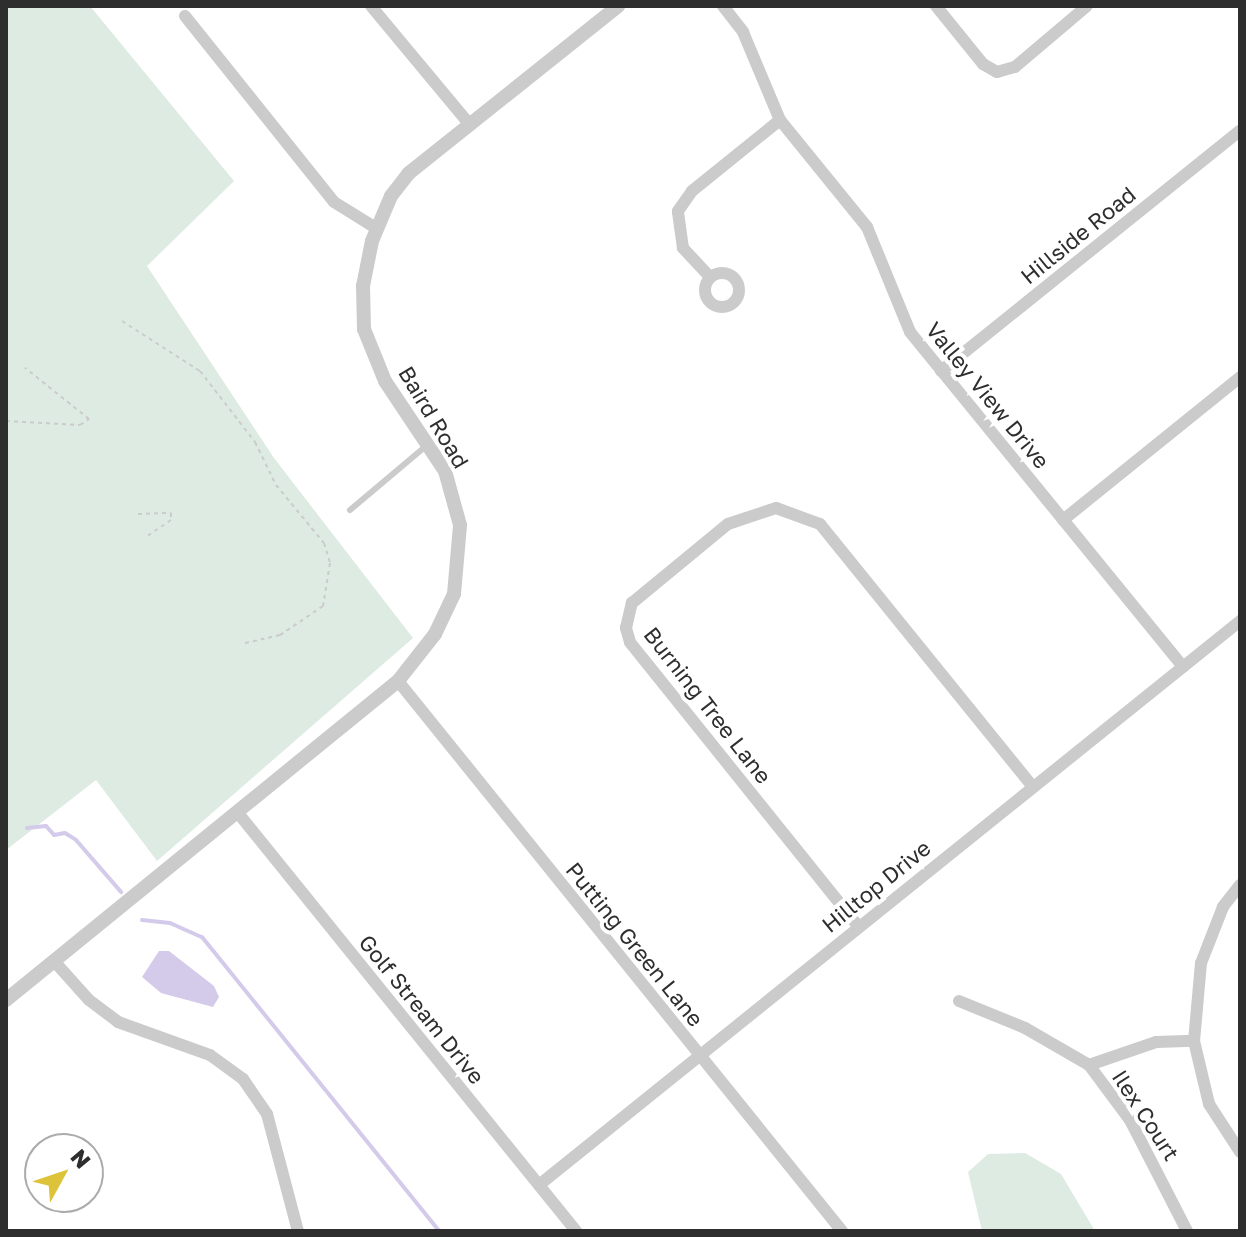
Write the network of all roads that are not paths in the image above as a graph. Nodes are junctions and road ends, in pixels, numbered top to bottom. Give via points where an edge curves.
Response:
1 (371, 6) edge
2 (618, 6) edge
3 (723, 6) edge
4 (936, 6) edge
5 (1087, 6) edge
6 (185, 16) dead end
7 (780, 120) junction
8 (470, 125) junction
9 (1240, 131) edge
10 (376, 228) junction
11 (710, 277) dead end
12 (941, 371) junction
13 (1240, 377) edge
14 (429, 444) junction
15 (350, 510) dead end
16 (1063, 520) junction
17 (1240, 621) edge
18 (1183, 667) junction
19 (398, 681) junction
20 (1033, 787) junction
21 (238, 813) junction
22 (1240, 885) edge
23 (858, 926) junction
24 (54, 961) junction
25 (6, 1000) edge
26 (959, 1001) dead end
27 (1194, 1041) junction
28 (698, 1055) junction
29 (1089, 1065) junction
30 (1240, 1152) edge
31 (539, 1185) junction
32 (298, 1231) edge
33 (576, 1231) edge
34 (842, 1231) edge
35 (1187, 1231) edge

1 - 8 street
2 - 8 street, Baird Road
3 - 7 street, Valley View Drive via 743,32
4 - 5 street via 983,64 997,72 1015,67
6 - 10 street via 334,202
7 - 11 street via 692,191 678,211 683,248
7 - 12 street, Valley View Drive via 867,227 901,315
8 - 10 street, Baird Road via 409,173
9 - 12 street, Hillside Road
10 - 14 street, Baird Road via 363,286 364,329 385,381
12 - 16 street, Valley View Drive
13 - 16 street
14 - 15 lane
14 - 19 street, Baird Road via 455,497 459,570 446,615
16 - 18 street, Valley View Drive
17 - 18 street, Hilltop Drive
18 - 20 street, Hilltop Drive
19 - 21 street, Baird Road
19 - 28 street, Putting Green Lane
20 - 23 street, Hilltop Drive
20 - 23 street, Burning Tree Lane via 820,524 776,508 728,524 632,603 626,628 630,642
21 - 24 street, Baird Road
21 - 31 street, Golf Stream Drive
22 - 27 street via 1223,907 1201,963
23 - 28 street, Hilltop Drive
24 - 25 street, Baird Road
24 - 32 street via 89,1000 118,1022 197,1048 243,1079 267,1114
26 - 29 street, Ilex Court via 1025,1028
27 - 29 street via 1156,1042
27 - 30 street via 1209,1104
28 - 31 street, Hilltop Drive
28 - 34 street, Putting Green Lane
29 - 35 street, Ilex Court via 1130,1120
31 - 33 street, Golf Stream Drive

